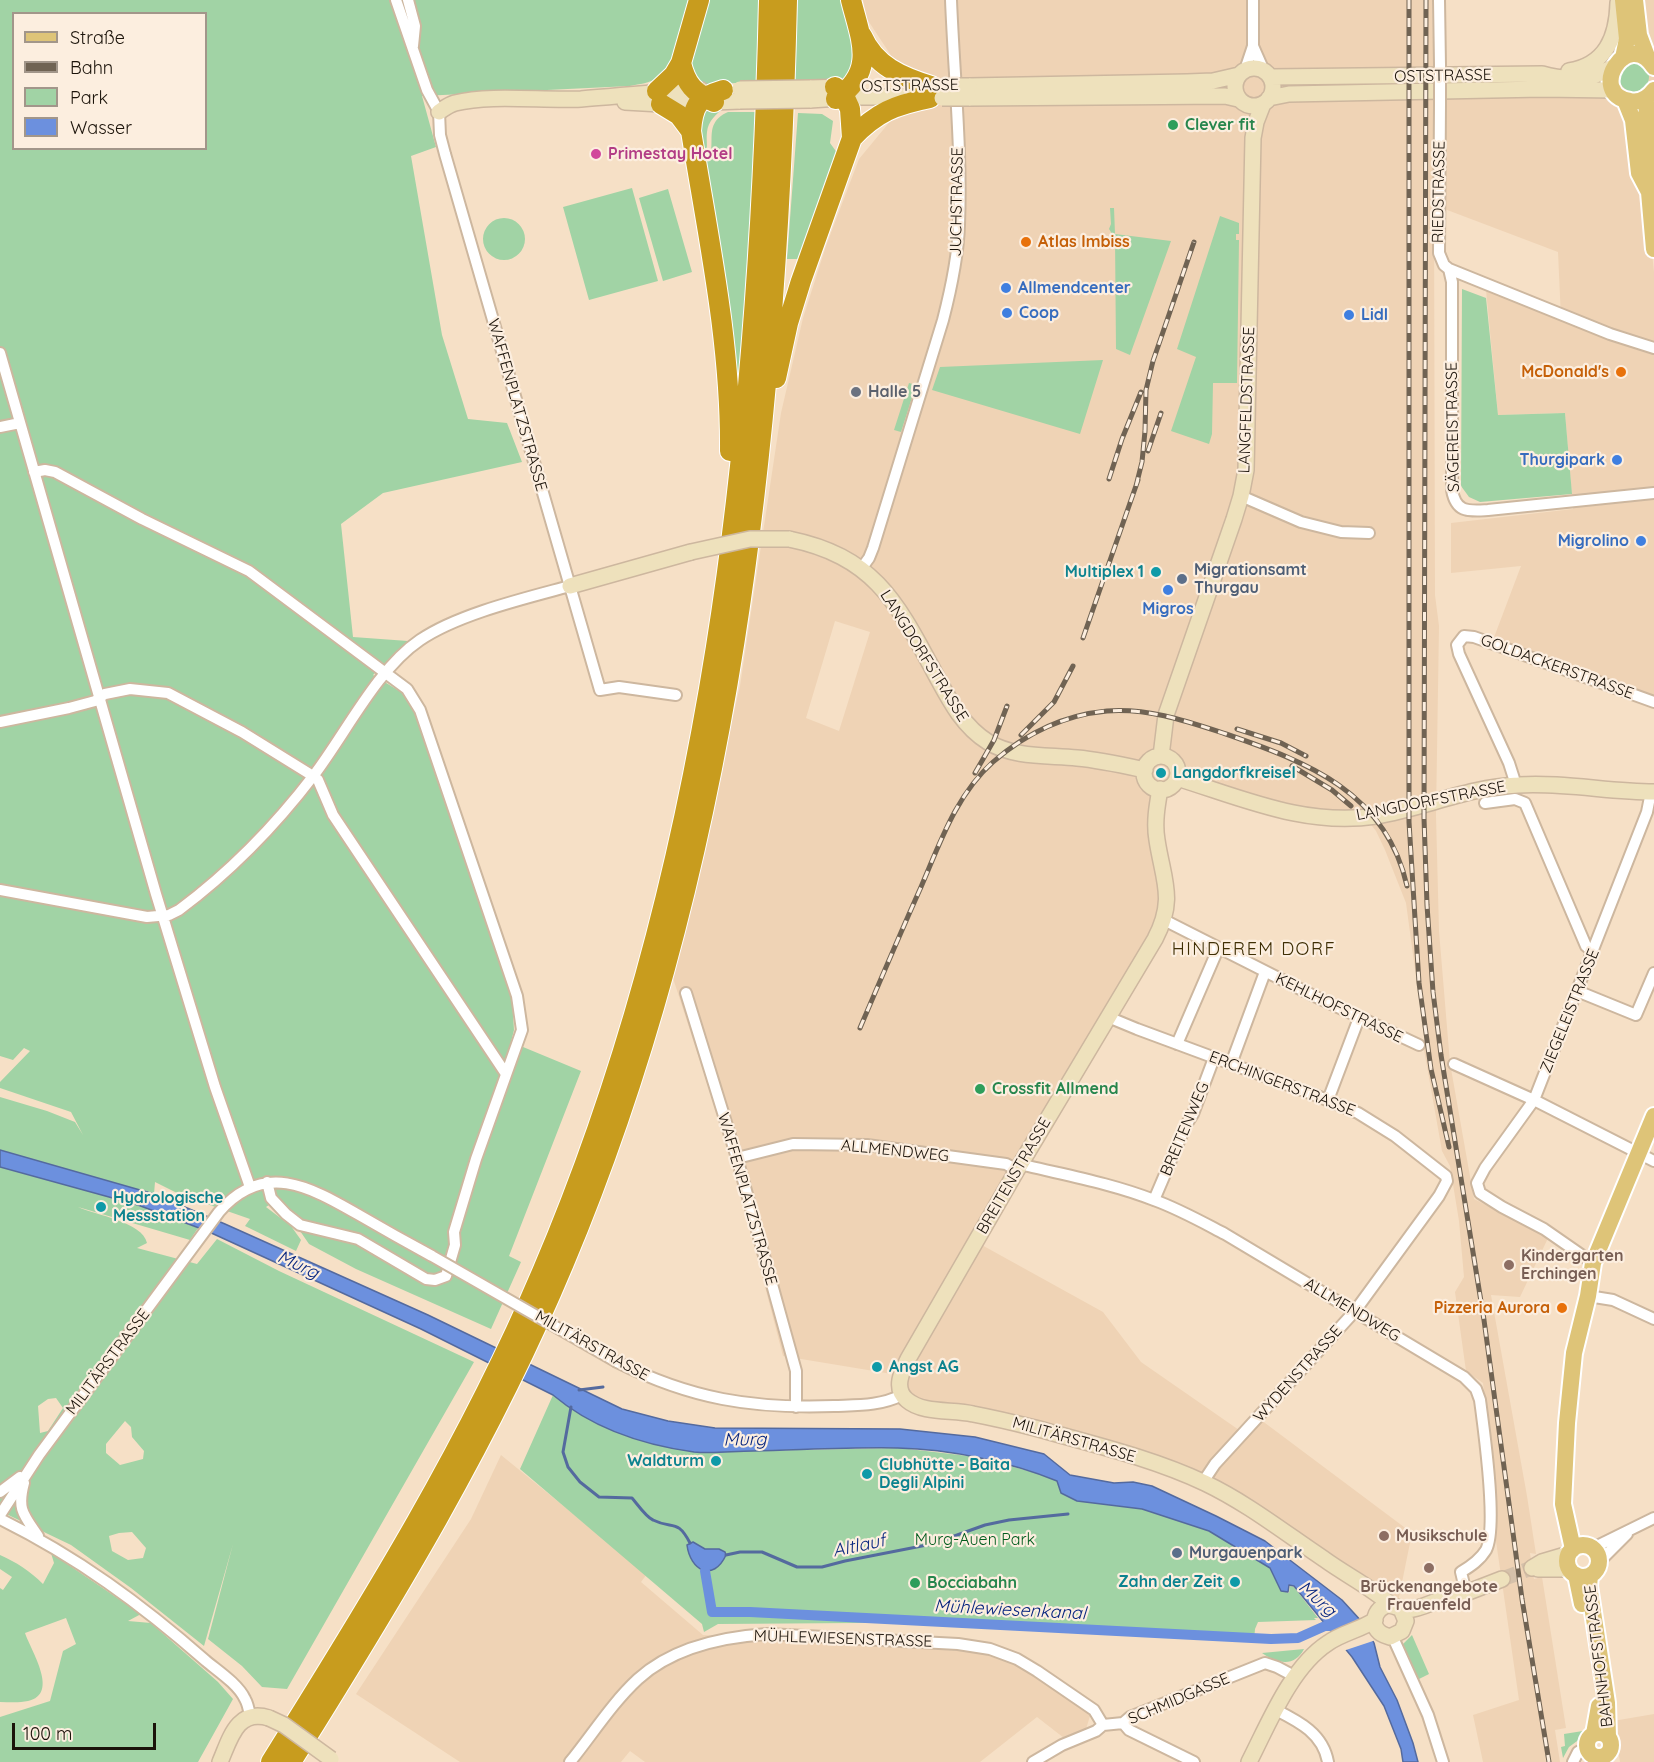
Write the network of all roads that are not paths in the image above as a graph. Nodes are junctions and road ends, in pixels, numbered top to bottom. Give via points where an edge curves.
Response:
1 (396, 0) edge
2 (408, 0) edge
3 (699, 0) edge
4 (769, 0) edge
5 (786, 0) edge
6 (851, 0) edge
7 (951, 0) edge
8 (1253, 0) edge
9 (1439, 0) edge
10 (1618, 0) edge
11 (1623, 0) edge
12 (1635, 0) edge
13 (860, 31) junction
14 (1253, 46) junction
15 (413, 47) junction
16 (1618, 62) junction
17 (681, 63) junction
18 (1652, 64) edge
19 (1242, 73) junction
20 (1267, 74) junction
21 (1542, 75) junction
22 (936, 92) junction
23 (969, 92) junction
24 (842, 93) junction
25 (1651, 93) edge
26 (1619, 95) junction
27 (716, 96) junction
28 (659, 98) junction
29 (1266, 101) junction
30 (1241, 102) junction
31 (439, 112) junction
32 (691, 130) junction
33 (852, 138) junction
34 (1253, 138) junction
35 (1649, 192) junction
36 (1654, 249) edge
37 (1449, 269) junction
38 (1472, 278) junction
39 (1452, 292) junction
40 (1654, 348) edge
41 (0, 353) edge
42 (20, 423) junction
43 (0, 427) edge
44 (34, 472) junction
45 (755, 487) junction
46 (1654, 493) edge
47 (1241, 496) junction
48 (1369, 533) dead end
49 (730, 547) junction
50 (861, 568) junction
51 (570, 586) junction
52 (386, 672) junction
53 (676, 695) dead end
54 (100, 698) junction
55 (1654, 702) edge
56 (0, 722) edge
57 (1161, 756) junction
58 (1145, 770) junction
59 (313, 776) junction
60 (1177, 778) junction
61 (1516, 785) junction
62 (1160, 789) junction
63 (1652, 792) edge
64 (1485, 803) dead end
65 (0, 890) edge
66 (164, 916) junction
67 (1164, 920) junction
68 (1218, 949) junction
69 (1593, 952) junction
70 (1265, 972) junction
71 (1654, 973) edge
72 (1577, 991) junction
73 (686, 993) dead end
74 (1108, 1017) junction
75 (1359, 1018) junction
76 (1177, 1044) junction
77 (1419, 1045) dead end
78 (1214, 1058) junction
79 (1231, 1064) junction
80 (1454, 1064) dead end
81 (507, 1074) junction
82 (1328, 1100) junction
83 (1534, 1100) junction
84 (1654, 1116) edge
85 (737, 1158) junction
86 (1646, 1158) edge
87 (1020, 1166) junction
88 (1444, 1173) joint
89 (267, 1182) junction
90 (250, 1187) junction
91 (1154, 1200) junction
92 (1593, 1263) junction
93 (1588, 1296) junction
94 (1355, 1311) junction
95 (1654, 1318) edge
96 (521, 1340) junction
97 (498, 1388) junction
98 (902, 1395) junction
99 (796, 1407) junction
100 (27, 1472) junction
101 (1203, 1482) junction
102 (0, 1492) edge
103 (0, 1517) edge
104 (1654, 1518) edge
105 (40, 1539) junction
106 (1582, 1560) junction
107 (1502, 1579) tunnel mouth
108 (1462, 1594) junction
109 (1386, 1622) junction
110 (1294, 1676) junction
111 (1276, 1710) junction
112 (250, 1716) junction
113 (1123, 1723) junction
114 (1103, 1725) junction
115 (1601, 1750) edge
116 (333, 1761) edge
117 (220, 1762) edge
118 (271, 1762) edge
119 (291, 1762) edge
120 (570, 1762) edge
121 (1033, 1762) edge
122 (1194, 1762) edge
123 (1248, 1762) edge
124 (1328, 1762) edge
125 (1443, 1762) edge
126 (1573, 1762) edge

1 - 15 street, WAFFENPLATZSTRASSE
2 - 15 street, WAFFENPLATZSTRASSE via 415,26
3 - 17 highway
4 - 49 highway via 757,276
5 - 45 highway via 776,243
6 - 13 highway
7 - 50 street, JUCHSTRASSE via 959,172 955,266 943,320 889,497 873,548
8 - 14 street
9 - 37 street, RIEDSTRASSE, bridge via 1439,253
10 - 21 street via 1616,29 1604,52 1585,67
11 - 16 main road via 1627,39
12 - 18 main road via 1639,35
13 - 22 highway via 868,48 887,67
13 - 24 highway via 863,64 859,76
14 - 19 street
14 - 20 street
15 - 31 street, WAFFENPLATZSTRASSE
16 - 18 main road via 1633,55
16 - 21 street, OSTSTRASSE via 1596,76
16 - 26 main road via 1611,81
17 - 27 highway via 686,81
17 - 28 highway
19 - 20 street via 1255,68
19 - 23 street, OSTSTRASSE via 1213,81
19 - 30 street via 1234,87
20 - 21 street, OSTSTRASSE
20 - 29 street via 1273,88
22 - 23 street, OSTSTRASSE, bridge
22 - 24 street, OSTSTRASSE via 906,96
22 - 33 highway via 888,109 868,121
23 - 30 street, OSTSTRASSE via 1225,96
24 - 27 street, OSTSTRASSE, bridge
24 - 33 highway via 850,109
25 - 26 main road via 1637,101
25 - 35 main road via 1647,118 1652,169
26 - 29 street, OSTSTRASSE via 1542,89 1300,93
26 - 35 main road via 1633,120 1640,173
27 - 28 street, OSTSTRASSE
27 - 32 highway via 692,117
28 - 31 street, OSTSTRASSE via 479,100 456,103
28 - 32 highway
29 - 30 street via 1254,106
29 - 34 street, LANGFELDSTRASSE
30 - 34 street, LANGFELDSTRASSE via 1247,110
31 - 51 street, WAFFENPLATZSTRASSE via 445,154
32 - 49 highway via 728,365
33 - 45 highway via 794,302
34 - 47 street, LANGFELDSTRASSE via 1248,449
35 - 36 main road
37 - 38 street
37 - 39 street, SÄGEREISTRASSE
38 - 39 street
38 - 40 street
39 - 46 street, SÄGEREISTRASSE via 1452,490 1459,507 1468,511 1488,510
41 - 42 street
42 - 43 street
42 - 44 street
44 - 52 street via 55,472 249,571
44 - 54 street
45 - 96 highway via 725,695 704,805 649,1025 582,1220
47 - 48 street via 1301,522 1341,532
47 - 57 street, LANGFELDSTRASSE via 1166,715
49 - 96 highway via 691,785 646,972 618,1069
50 - 51 street, LANGDORFSTRASSE, bridge via 826,548 789,539 750,539
50 - 58 street, LANGDORFSTRASSE via 890,597 957,713 981,737 1010,751
51 - 52 street via 446,626 421,639
51 - 53 street, WAFFENPLATZSTRASSE via 600,690 619,687
52 - 59 street
52 - 81 street via 407,689 420,710 517,996 522,1030
54 - 56 street
54 - 59 street via 130,689 168,693
54 - 66 street
55 - 61 street, GOLDACKERSTRASSE via 1468,635 1461,638 1457,645 1459,654
57 - 58 street via 1152,758
57 - 60 street via 1175,763
58 - 62 street via 1146,780
59 - 66 street via 244,855 193,900
59 - 81 street via 333,815
60 - 61 street, LANGDORFSTRASSE via 1296,815 1334,818 1377,815 1456,794
60 - 62 street via 1168,788
61 - 63 street, LANGDORFSTRASSE
62 - 67 street, BREITENSTRASSE via 1156,829 1168,894
63 - 69 street, ZIEGELEISTRASSE
64 - 69 street via 1515,799 1525,803 1586,946
65 - 66 street via 147,917
66 - 90 street via 215,1088
67 - 68 street, KEHLHOFSTRASSE
67 - 74 street, BREITENSTRASSE
68 - 70 street, KEHLHOFSTRASSE
68 - 76 street
69 - 72 street, ZIEGELEISTRASSE
70 - 75 street, KEHLHOFSTRASSE
70 - 79 street
71 - 72 street via 1636,1015
72 - 83 street, ZIEGELEISTRASSE
73 - 85 street, WAFFENPLATZSTRASSE
74 - 76 street, ERCHINGERSTRASSE
74 - 87 street, BREITENSTRASSE
75 - 77 street, KEHLHOFSTRASSE
75 - 82 street
76 - 78 street, ERCHINGERSTRASSE
78 - 79 street, ERCHINGERSTRASSE
78 - 91 street, BREITENWEG
79 - 82 street, ERCHINGERSTRASSE
80 - 83 street
81 - 89 street via 476,1159 454,1232 455,1245 446,1275 441,1279 426,1279 352,1237 300,1225 271,1197
82 - 88 street, ERCHINGERSTRASSE via 1383,1128
83 - 86 street
83 - 92 street, ZIEGELEISTRASSE via 1485,1168 1478,1189
84 - 86 main road, BAHNHOFSTRASSE
85 - 87 street, ALLMENDWEG via 793,1144 867,1145
85 - 99 street, WAFFENPLATZSTRASSE via 796,1371
86 - 92 main road, BAHNHOFSTRASSE
87 - 91 street, ALLMENDWEG
87 - 98 street, BREITENSTRASSE via 909,1359 900,1382
88 - 94 street, WYDENSTRASSE via 1447,1181 1439,1196
89 - 90 street, MILITÄRSTRASSE
89 - 99 street, MILITÄRSTRASSE, bridge via 285,1182 315,1191 656,1381 713,1398
90 - 100 street, MILITÄRSTRASSE via 219,1212
91 - 94 street, ALLMENDWEG via 1225,1234
92 - 93 main road, BAHNHOFSTRASSE
93 - 95 street via 1613,1300
93 - 106 main road, BAHNHOFSTRASSE via 1574,1353 1563,1504
94 - 101 street, WYDENSTRASSE via 1211,1468
94 - 108 street, ALLMENDWEG via 1464,1377 1476,1389 1486,1451 1491,1536 1479,1559 1461,1572
96 - 97 highway
97 - 118 highway via 454,1454 375,1594
97 - 119 highway via 431,1531
98 - 99 street, MILITÄRSTRASSE via 874,1405
98 - 101 street, MILITÄRSTRASSE via 915,1405 1018,1424 1155,1463
100 - 102 street, MILITÄRSTRASSE
100 - 103 street, MILITÄRSTRASSE
100 - 105 street, MILITÄRSTRASSE via 20,1499 22,1512
101 - 109 street, MILITÄRSTRASSE via 1376,1592
103 - 105 street, MILITÄRSTRASSE
104 - 106 street
105 - 112 street, MILITÄRSTRASSE via 107,1581 167,1627 234,1685 245,1697
106 - 115 main road, BAHNHOFSTRASSE via 1582,1604 1599,1705
107 - 108 street
108 - 109 street via 1412,1620
109 - 110 street via 1315,1653
109 - 125 street via 1428,1715
110 - 111 street
110 - 113 street, SCHMIDGASSE via 1264,1663
111 - 123 street
111 - 124 street via 1311,1731
112 - 116 street, bridge via 284,1725
112 - 117 street via 235,1728
113 - 114 street, SCHMIDGASSE
113 - 122 street via 1129,1730
114 - 120 street, MÜHLEWIESENSTRASSE via 1094,1710 1037,1671 990,1649 758,1634 697,1646 640,1677
114 - 121 street, SCHMIDGASSE
115 - 126 street via 1578,1752

